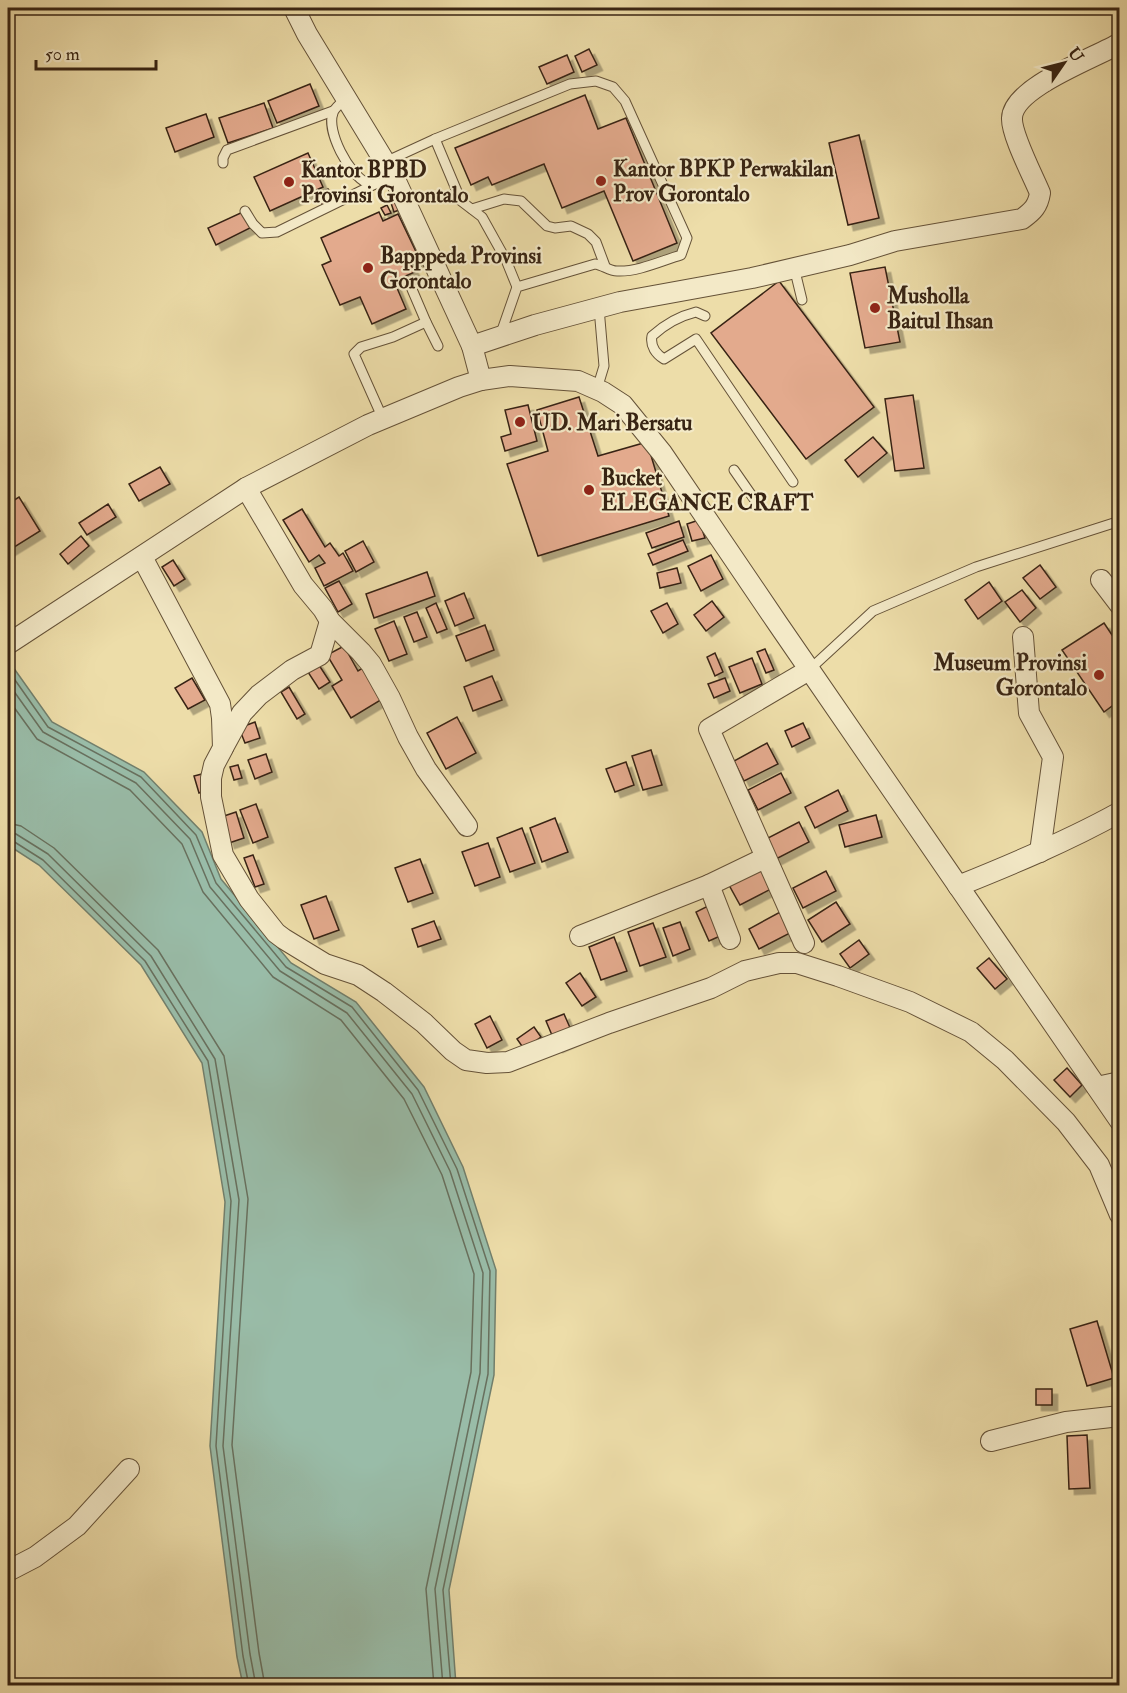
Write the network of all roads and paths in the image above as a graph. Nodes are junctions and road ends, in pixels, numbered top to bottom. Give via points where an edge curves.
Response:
1 (294, 8) edge
2 (1119, 43) edge
3 (340, 106) junction
4 (435, 139) junction
5 (223, 163) dead end
6 (390, 170) junction
7 (375, 184) junction
8 (472, 209) junction
9 (244, 211) dead end
10 (605, 266) junction
11 (794, 267) junction
12 (411, 287) dead end
13 (517, 287) junction
14 (802, 300) dead end
15 (598, 308) junction
16 (705, 316) dead end
17 (426, 322) junction
18 (500, 336) junction
19 (438, 346) dead end
20 (472, 346) junction
21 (481, 380) junction
22 (597, 389) junction
23 (383, 419) junction
24 (734, 470) dead end
25 (793, 482) dead end
26 (246, 488) junction
27 (759, 506) dead end
28 (1119, 521) edge
29 (133, 563) junction
30 (1101, 580) dead end
31 (1119, 605) edge
32 (330, 621) junction
33 (1023, 637) dead end
34 (8, 644) edge
35 (809, 670) junction
36 (223, 748) junction
37 (1119, 812) edge
38 (467, 826) dead end
39 (1040, 852) junction
40 (765, 858) junction
41 (709, 885) junction
42 (958, 886) junction
43 (580, 936) dead end
44 (730, 939) dead end
45 (804, 943) dead end
46 (1119, 1082) edge
47 (1097, 1087) junction
48 (1119, 1121) edge
49 (1119, 1215) edge
50 (1119, 1416) edge
51 (991, 1441) dead end
52 (129, 1469) dead end
53 (8, 1570) edge

1 - 3 street
2 - 11 street via 1043,82 1027,93 1011,117 1040,193 1033,212 1022,219 895,240
3 - 5 lane via 227,150
3 - 6 street
3 - 7 lane via 331,123 340,152 365,182
4 - 6 lane
4 - 8 lane via 461,201
4 - 10 lane via 570,84 596,81 613,87 625,101 687,238 681,255 628,271 613,271
6 - 7 lane
6 - 20 street
7 - 9 lane via 277,232 262,233
8 - 10 lane via 504,199 521,201 547,226 572,226 588,234 596,242
8 - 13 lane via 493,234
10 - 13 lane via 595,264
11 - 14 lane
11 - 15 street
12 - 17 lane
13 - 18 lane
15 - 18 street
15 - 22 lane via 604,366
16 - 25 lane via 688,314 660,329 652,336 654,351 664,359 696,339
17 - 19 lane
17 - 23 lane via 361,347 354,354
18 - 20 street
20 - 21 street
21 - 22 street via 510,376 554,378 579,381
21 - 23 street
22 - 35 street via 623,405 662,453
23 - 26 street
24 - 27 lane
26 - 29 street
26 - 32 street via 293,570
28 - 35 lane via 976,567 873,611
29 - 34 street
29 - 36 street via 220,704
30 - 31 street
32 - 36 street via 320,655 259,695 242,713
32 - 38 street via 371,664 426,769
33 - 39 street via 1029,713 1053,757
35 - 40 street via 709,729
35 - 42 street
36 - 49 street via 211,778 216,828 223,855 249,899 284,939 384,992 466,1060 508,1062 711,988 745,970 797,963 910,1002 971,1032 1005,1060 1066,1122 1099,1166
37 - 39 street
39 - 42 street
40 - 41 street
40 - 45 street
41 - 43 street
41 - 44 street
42 - 47 street
46 - 47 street
47 - 48 street
50 - 51 street via 1066,1422
52 - 53 street via 77,1526 35,1557

